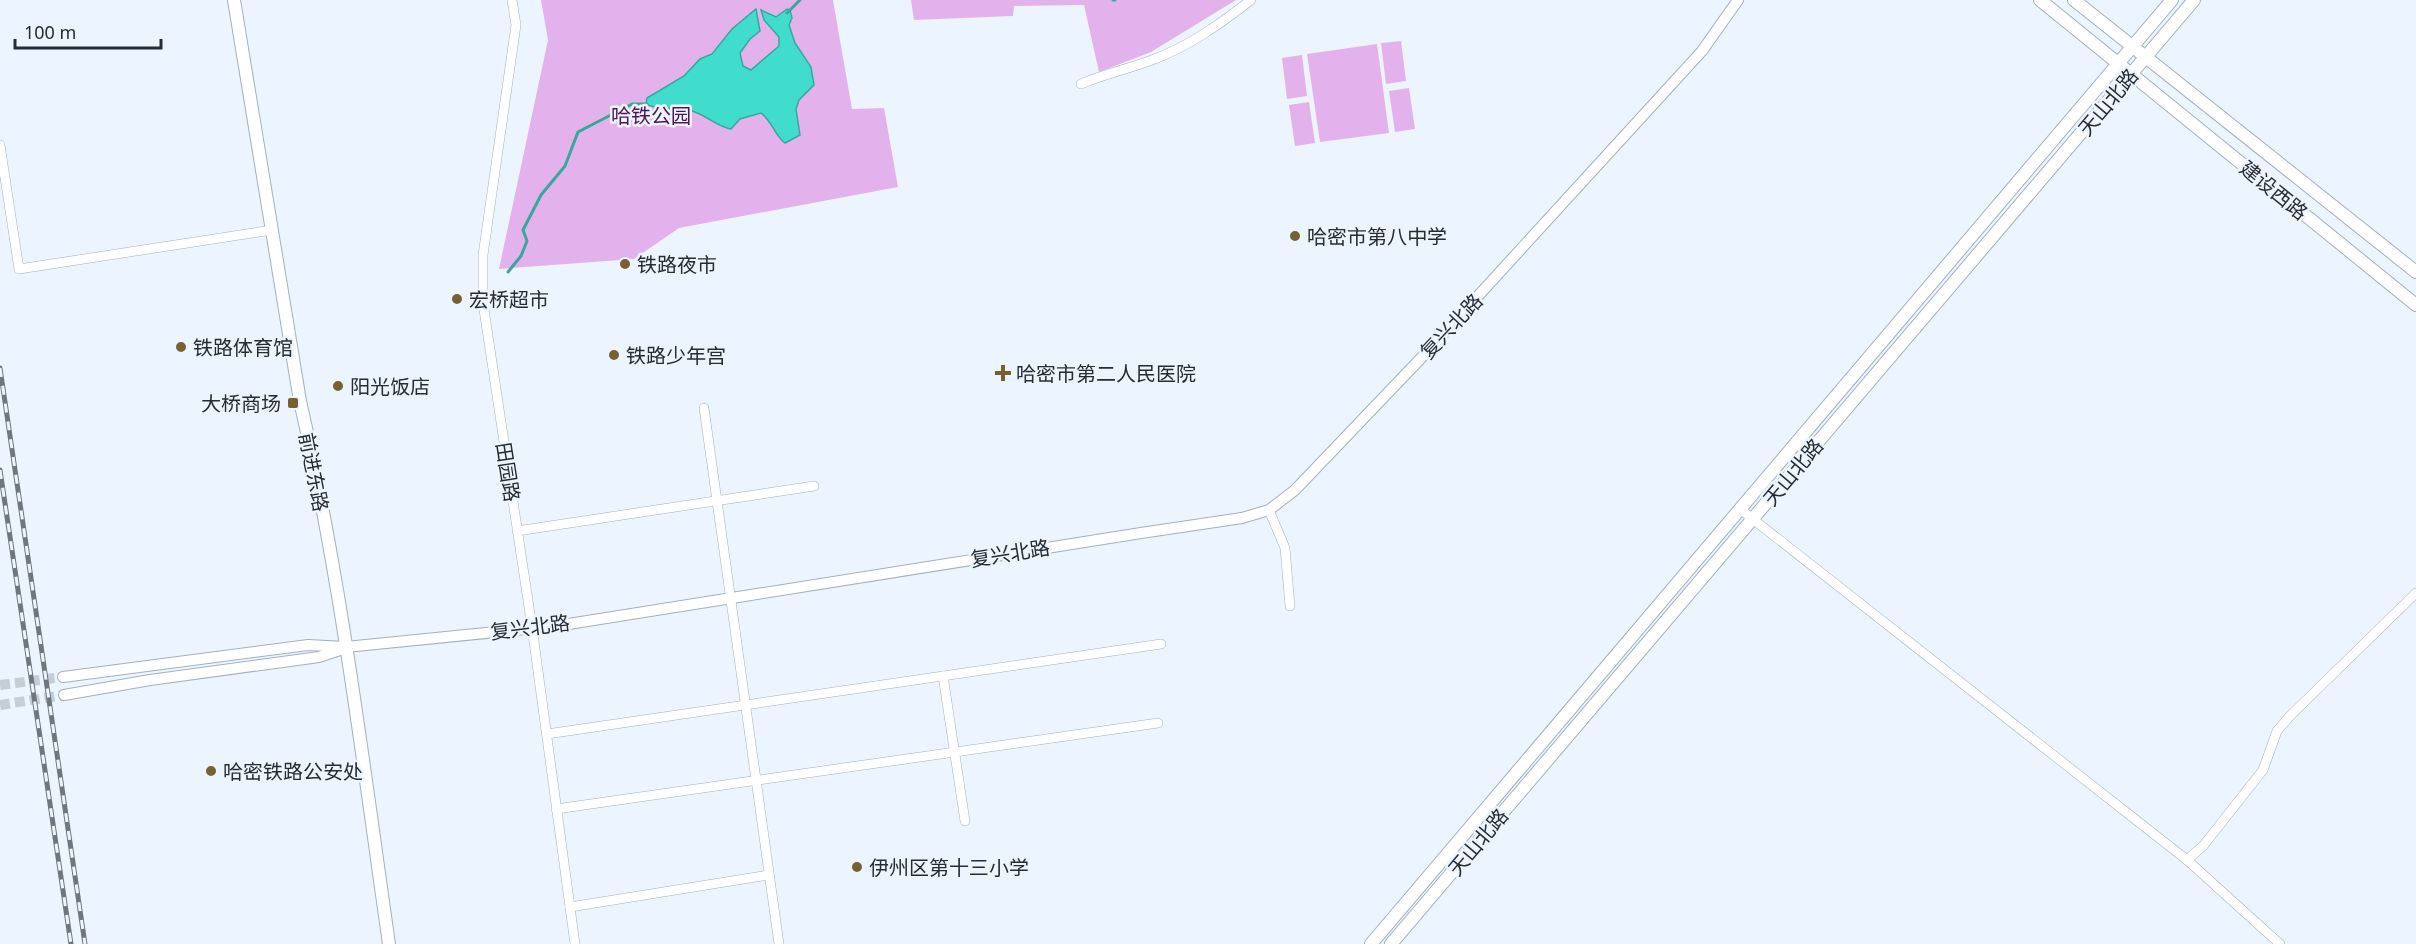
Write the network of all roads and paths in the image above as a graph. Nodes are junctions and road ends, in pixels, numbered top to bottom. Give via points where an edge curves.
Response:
1 (234, 0) edge
2 (512, 0) edge
3 (1251, 0) edge
4 (1738, 0) edge
5 (2040, 0) edge
6 (2074, 0) edge
7 (2172, 0) edge
8 (2194, 0) edge
9 (2133, 47) junction
10 (2146, 57) junction
11 (2119, 63) junction
12 (2133, 73) junction
13 (1081, 84) dead end
14 (0, 145) edge
15 (273, 230) junction
16 (2416, 272) edge
17 (2416, 305) edge
18 (704, 408) dead end
19 (814, 486) dead end
20 (717, 502) junction
21 (1740, 509) junction
22 (1269, 510) junction
23 (1752, 519) junction
24 (517, 531) junction
25 (2416, 593) edge
26 (730, 598) junction
27 (1290, 606) dead end
28 (532, 627) junction
29 (1161, 644) dead end
30 (346, 648) junction
31 (63, 676) tunnel mouth
32 (943, 676) junction
33 (64, 695) tunnel mouth
34 (745, 705) junction
35 (1158, 723) dead end
36 (546, 734) junction
37 (954, 753) junction
38 (756, 782) junction
39 (556, 809) junction
40 (965, 821) dead end
41 (2187, 860) junction
42 (769, 875) junction
43 (570, 907) junction
44 (389, 944) edge
45 (574, 944) edge
46 (779, 944) edge
47 (1371, 944) edge
48 (1391, 944) edge
49 (2280, 944) edge

1 - 15 main road, 前进东路
2 - 24 street, 田园路 via 516,25 483,255 483,303
3 - 13 street via 1188,43
4 - 22 street, 复兴北路 via 1702,51 1425,354 1295,490
5 - 11 main road, 建设西路
6 - 9 main road, 建设西路
7 - 9 main road
8 - 10 main road, 天山北路
9 - 10 main road, 建设西路
9 - 11 main road
10 - 12 main road, 天山北路
10 - 16 main road, 建设西路
11 - 12 main road, 建设西路
11 - 21 main road
12 - 17 main road, 建设西路
12 - 23 main road, 天山北路
14 - 15 street via 19,269
15 - 30 main road, 前进东路
18 - 20 street
19 - 20 street
20 - 24 street
20 - 26 street
21 - 23 street
21 - 47 main road
22 - 26 street, 复兴北路 via 1195,526
22 - 27 street via 1285,548
23 - 41 street
23 - 48 main road, 天山北路
24 - 28 street, 田园路
25 - 41 street via 2277,731 2262,770 2203,846
26 - 28 street, 复兴北路
26 - 34 street
28 - 30 street, 复兴北路
28 - 36 street, 田园路
29 - 32 street
30 - 31 street, 复兴北路 via 308,645
30 - 33 street via 319,657
30 - 44 main road, 前进东路
32 - 34 street
32 - 37 street
34 - 36 street
34 - 38 street
35 - 37 street
36 - 39 street, 田园路
37 - 38 street
37 - 40 street
38 - 39 street
38 - 42 street
39 - 43 street, 田园路
41 - 49 street
42 - 43 street
42 - 46 street
43 - 45 street, 田园路

